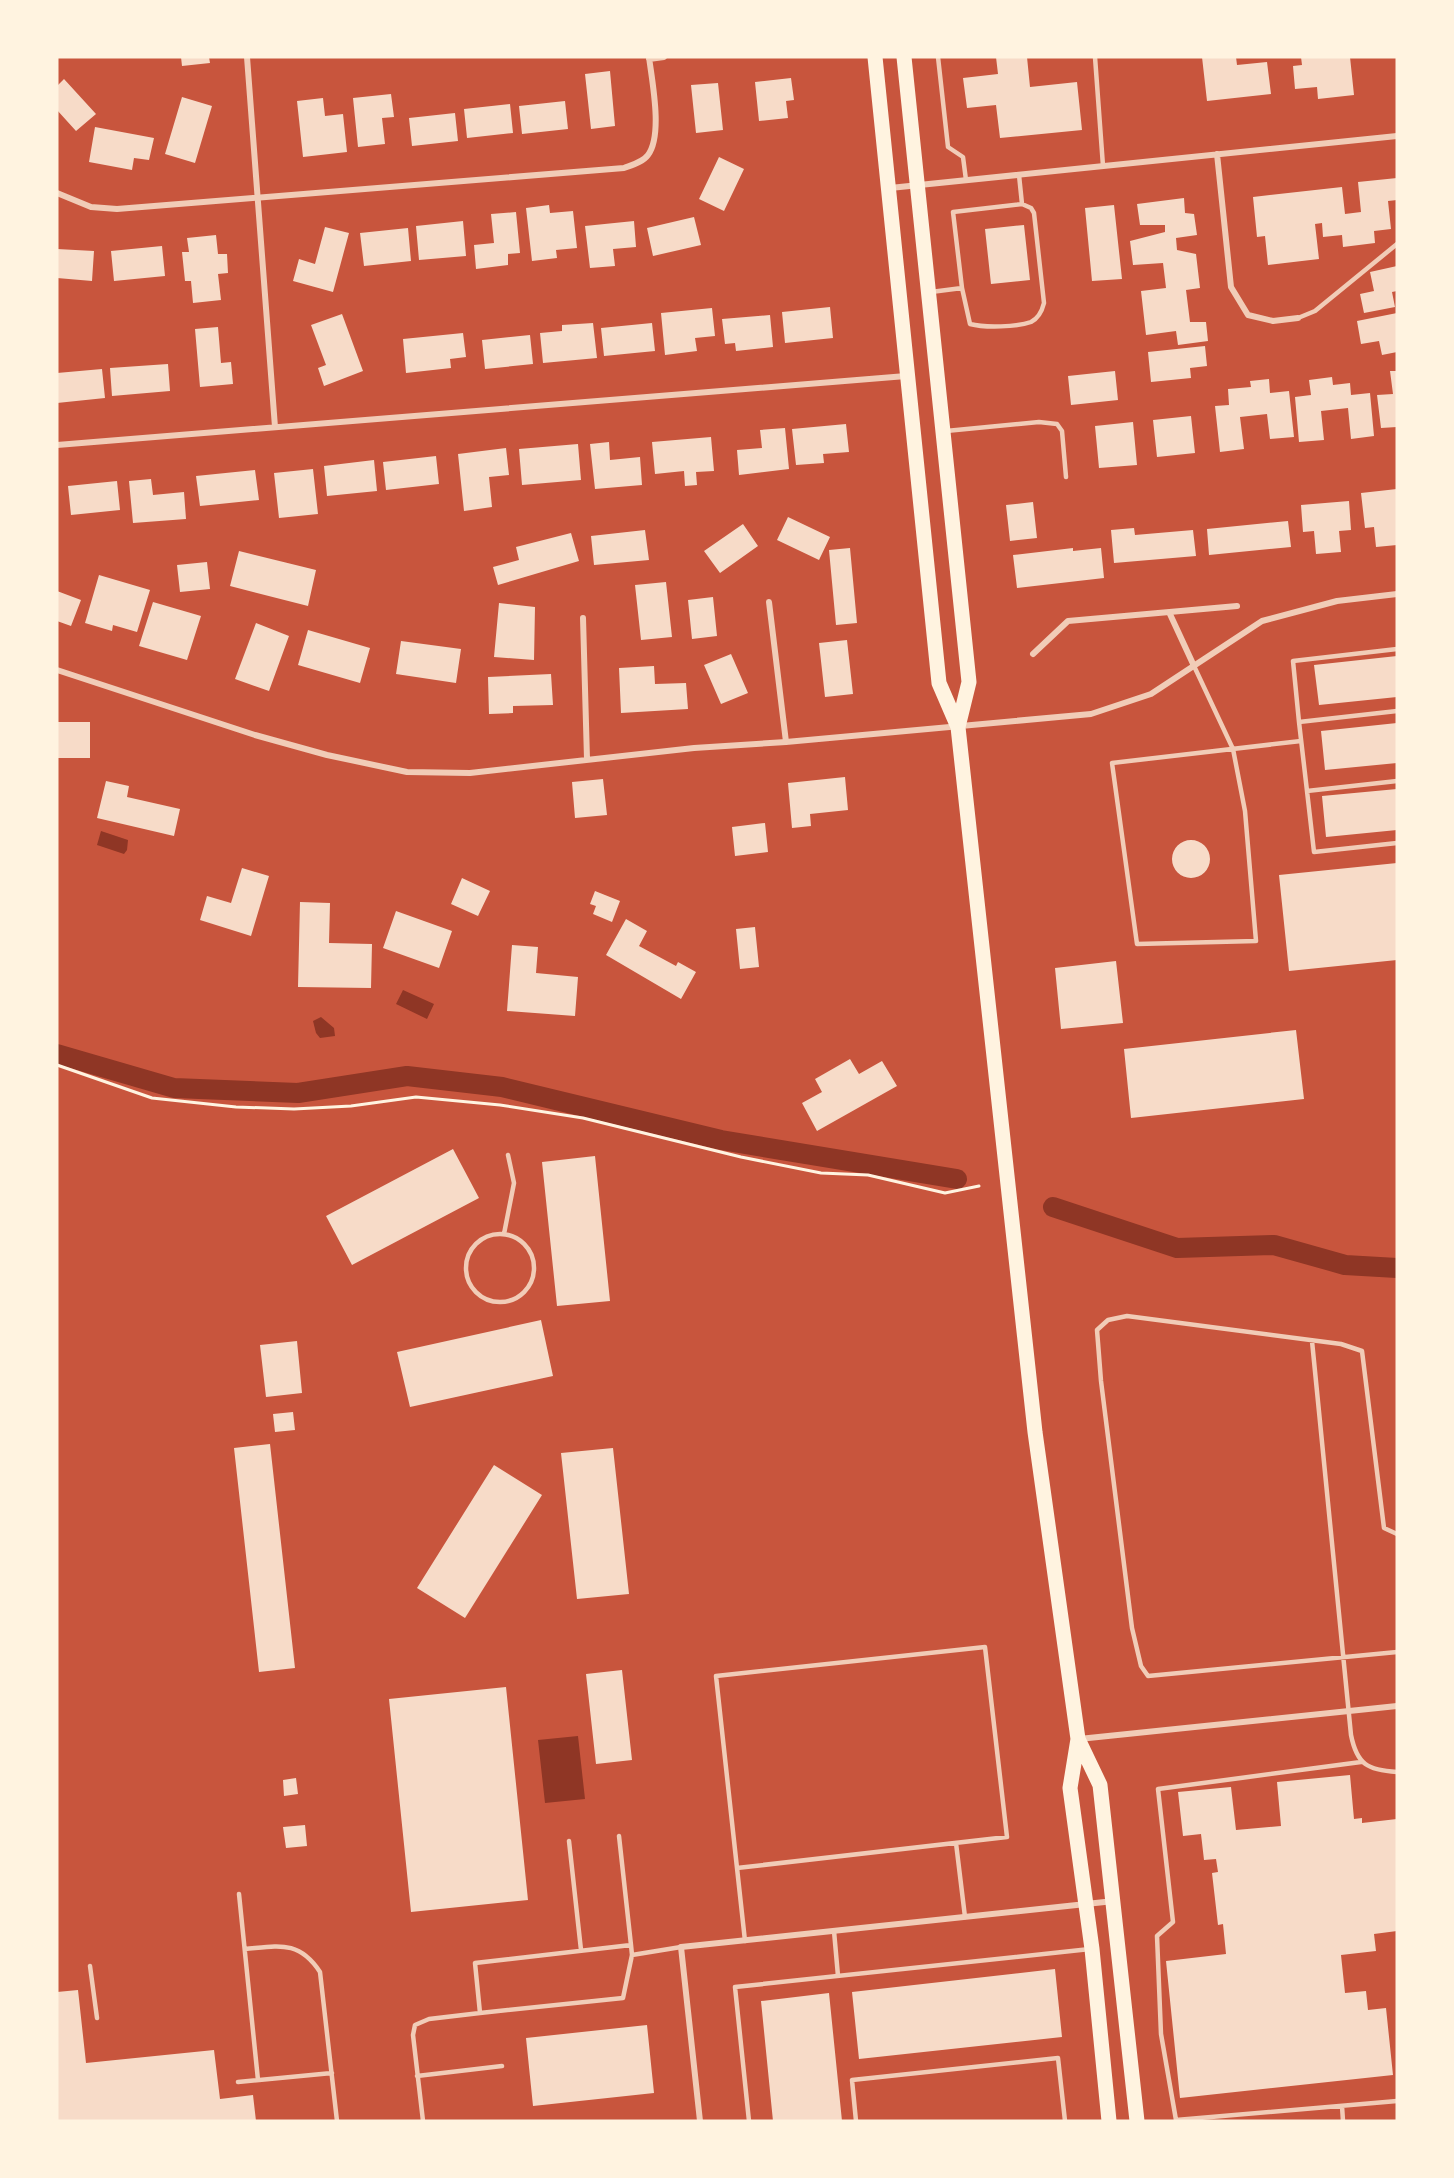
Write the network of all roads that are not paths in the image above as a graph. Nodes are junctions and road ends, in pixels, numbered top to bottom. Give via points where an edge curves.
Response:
1 (247, 57) edge
2 (664, 57) edge
3 (875, 57) edge
4 (904, 57) edge
5 (938, 57) edge
6 (1095, 57) edge
7 (649, 58) edge
8 (1397, 136) edge
9 (1216, 154) junction
10 (1103, 166) junction
11 (1019, 175) junction
12 (966, 180) junction
13 (918, 185) junction
14 (890, 188) junction
15 (57, 193) edge
16 (257, 197) junction
17 (1022, 204) junction
18 (1397, 244) edge
19 (962, 288) junction
20 (929, 292) junction
21 (1298, 318) joint
22 (909, 376) junction
23 (275, 428) junction
24 (944, 432) junction
25 (57, 445) edge
26 (1066, 477) dead end
27 (1397, 594) edge
28 (769, 602) dead end
29 (1237, 606) dead end
30 (1170, 612) junction
31 (583, 618) dead end
32 (1397, 649) edge
33 (1033, 654) dead end
34 (1194, 666) junction
35 (57, 670) edge
36 (1397, 711) edge
37 (1299, 722) junction
38 (958, 727) junction
39 (1301, 741) junction
40 (786, 742) junction
41 (1233, 749) junction
42 (587, 759) junction
43 (1397, 781) edge
44 (1307, 791) junction
45 (1397, 843) edge
46 (508, 1155) dead end
47 (504, 1234) junction
48 (1312, 1341) junction
49 (1397, 1534) edge
50 (1397, 1652) edge
51 (1342, 1659) junction
52 (1397, 1707) edge
53 (1346, 1712) junction
54 (1078, 1739) junction
55 (1361, 1762) junction
56 (1397, 1772) edge
57 (618, 1836) dead end
58 (569, 1841) dead end
59 (956, 1843) junction
60 (736, 1868) junction
61 (239, 1894) dead end
62 (1114, 1901) junction
63 (1086, 1904) junction
64 (965, 1917) junction
65 (834, 1931) junction
66 (745, 1941) junction
67 (631, 1945) junction
68 (681, 1947) junction
69 (245, 1949) junction
70 (1092, 1949) junction
71 (581, 1950) junction
72 (632, 1955) junction
73 (90, 1966) dead end
74 (838, 1976) junction
75 (480, 2013) junction
76 (97, 2018) dead end
77 (502, 2066) dead end
78 (332, 2073) junction
79 (417, 2076) junction
80 (258, 2080) junction
81 (238, 2082) dead end
82 (1397, 2101) edge
83 (1342, 2106) junction
84 (337, 2121) edge
85 (423, 2121) edge
86 (695, 2121) edge
87 (700, 2121) edge
88 (749, 2121) edge
89 (856, 2121) edge
90 (1065, 2121) edge
91 (1109, 2121) edge
92 (1137, 2121) edge
93 (1177, 2121) edge
94 (1343, 2121) edge

1 - 16 street
2 - 7 street
3 - 14 main road
4 - 13 main road
5 - 12 lane via 948,147 963,157
6 - 10 lane
7 - 16 street via 656,129 648,156 624,168
8 - 9 street
9 - 10 street
9 - 21 street via 1230,287 1248,315 1273,321
10 - 11 street
11 - 12 street
11 - 17 lane
12 - 13 street
13 - 14 street
13 - 20 main road
14 - 22 main road
15 - 16 street via 91,207 117,209
16 - 23 street
17 - 19 lane via 953,212
17 - 19 lane via 1034,213 1044,303 1041,314 1032,322 983,327 970,324
18 - 21 lane via 1315,311
19 - 20 lane
20 - 24 main road
22 - 23 street
22 - 38 main road via 939,683
23 - 25 street
24 - 26 lane via 1040,422 1057,424 1062,431
24 - 38 main road via 969,682
27 - 34 street via 1337,601 1262,621
28 - 40 street
29 - 30 street
30 - 33 street via 1068,621
30 - 34 street
31 - 42 street
32 - 37 lane via 1293,661
34 - 38 street via 1151,694 1091,714
34 - 41 lane
35 - 42 street via 255,735 407,772 470,773
36 - 37 lane
37 - 39 lane
38 - 40 street
38 - 54 main road via 1035,1432
39 - 41 lane
39 - 44 lane
40 - 42 street
41 - 41 lane via 1245,812 1256,941 1137,944 1112,763
43 - 44 lane
44 - 45 lane via 1314,852
46 - 47 lane via 514,1183
47 - 47 lane via 528,1248 533,1275 515,1298 496,1301 486,1299 471,1286 466,1268 477,1242
48 - 49 lane via 1362,1351 1384,1528
48 - 51 lane
48 - 51 lane via 1127,1316 1108,1320 1097,1330 1132,1628 1141,1666 1148,1676
50 - 51 lane
51 - 53 lane
52 - 53 street
53 - 54 street
53 - 55 lane via 1353,1747
54 - 62 main road via 1100,1785
54 - 63 main road via 1071,1788
55 - 56 lane via 1375,1771
55 - 93 lane via 1158,1789 1173,1922 1157,1936 1161,2023
57 - 67 lane
58 - 71 lane
59 - 60 lane
59 - 60 lane via 1007,1837 985,1647 716,1676
59 - 64 lane
60 - 66 lane
61 - 69 lane
62 - 63 street
62 - 92 main road
63 - 64 street
63 - 70 main road
64 - 65 street
65 - 66 street
65 - 74 lane
66 - 68 street
67 - 71 lane
67 - 72 lane
68 - 72 lane
68 - 87 street
69 - 78 lane via 285,1946 314,1962 323,1984
69 - 80 lane
70 - 74 lane
70 - 91 main road
71 - 75 lane via 475,1963
72 - 75 lane via 623,1998
73 - 76 lane
74 - 88 lane via 735,1987
75 - 79 lane via 429,2019 415,2025
77 - 79 lane
78 - 80 lane
78 - 84 lane
79 - 85 lane
80 - 81 lane
82 - 83 lane
83 - 93 lane
83 - 94 lane
86 - 87 lane
89 - 90 lane via 852,2080 1058,2058

